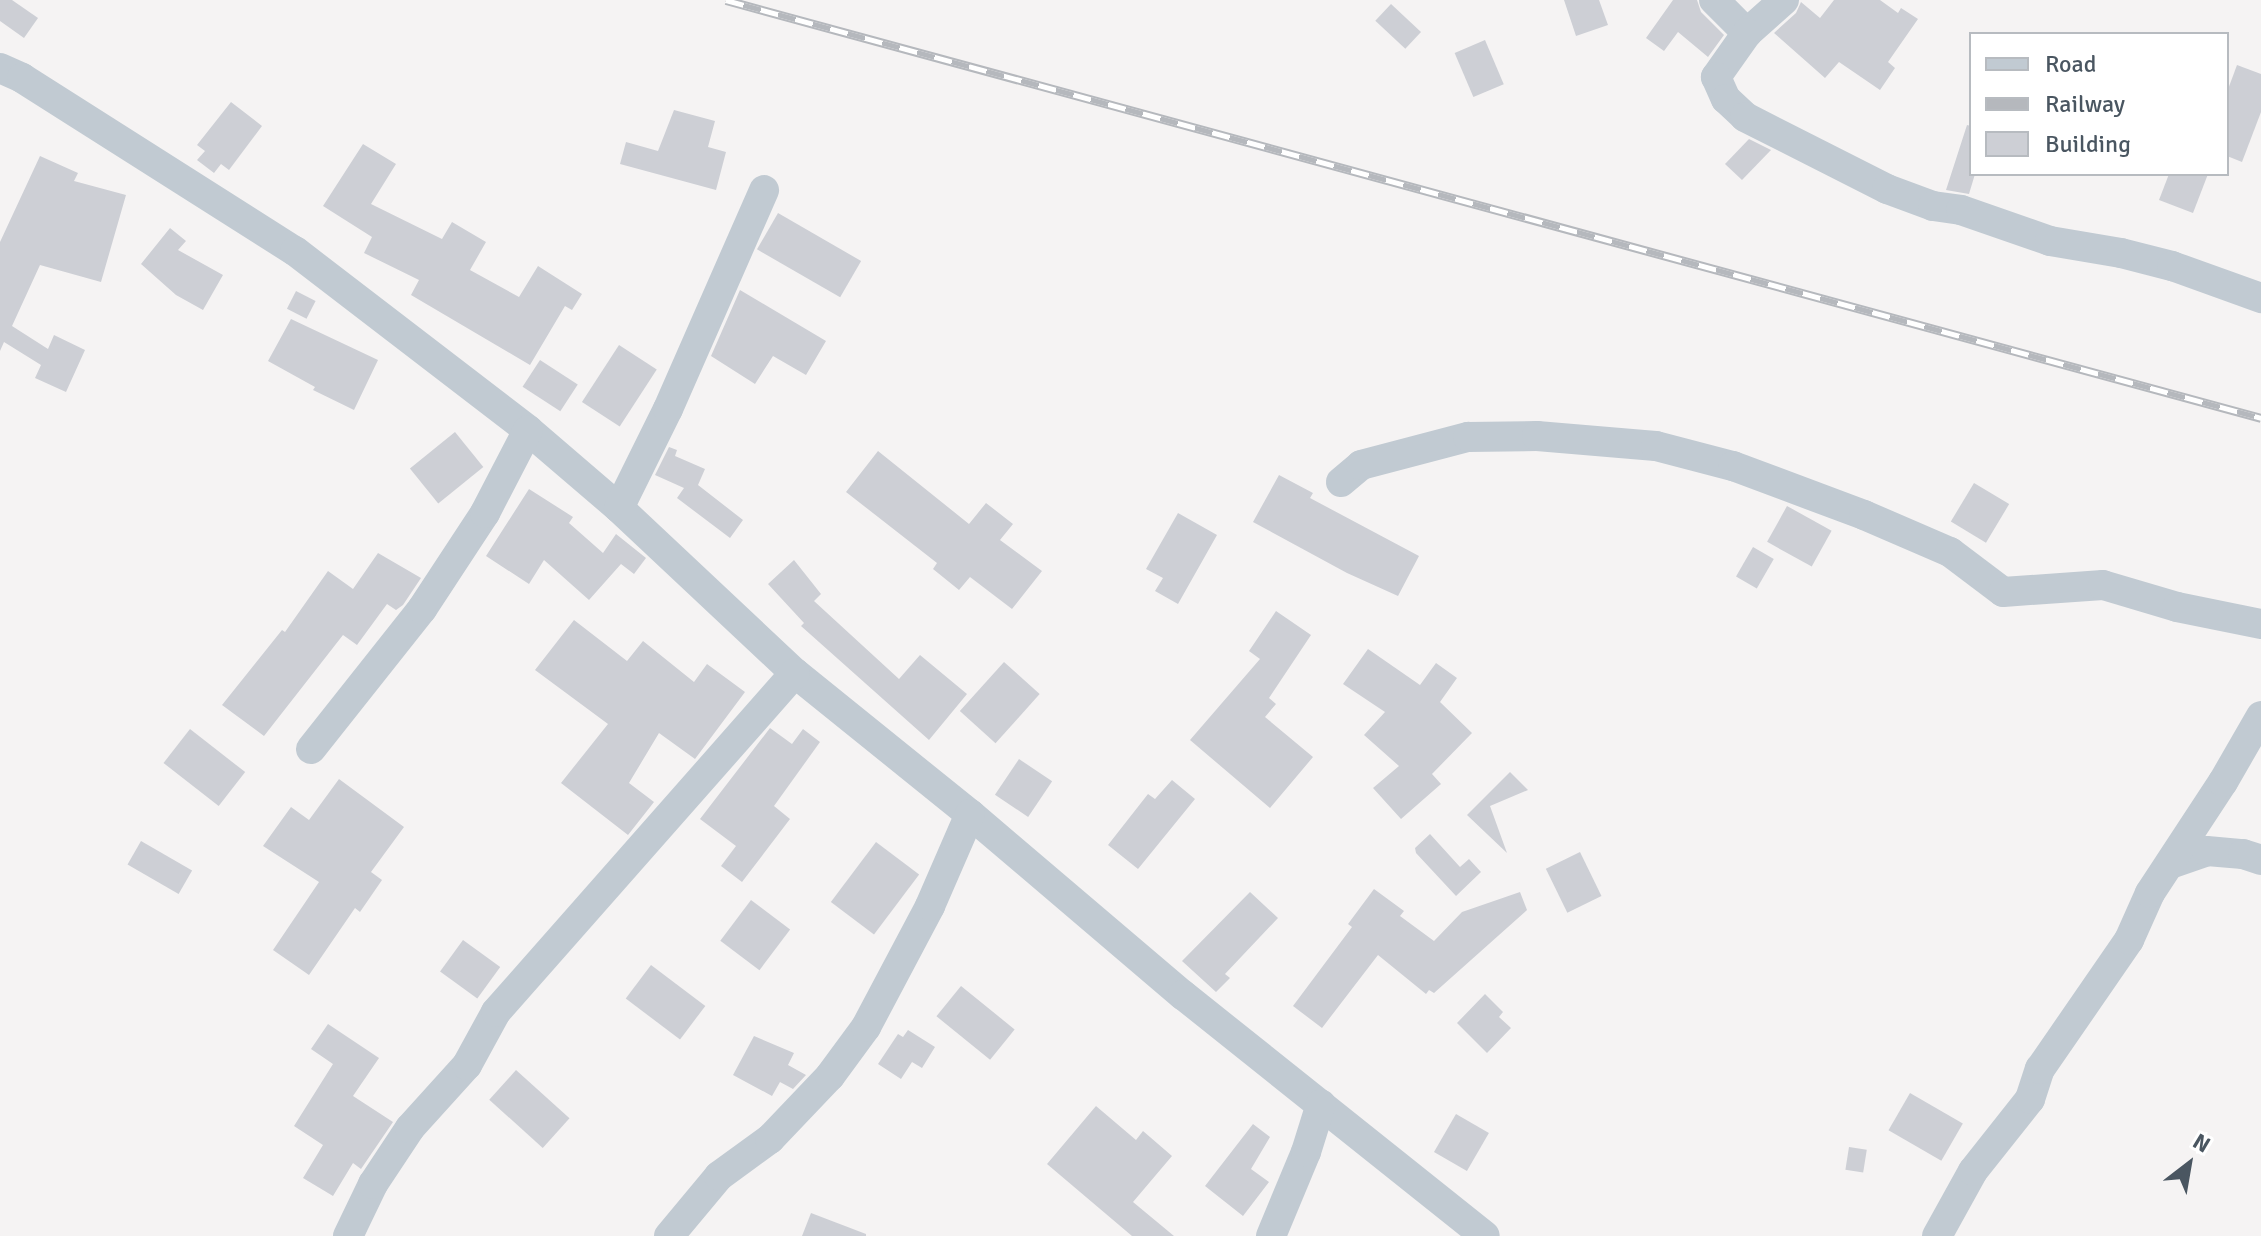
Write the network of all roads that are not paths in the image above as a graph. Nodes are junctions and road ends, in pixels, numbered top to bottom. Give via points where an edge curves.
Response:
1 (1714, 0) edge
2 (1784, 0) edge
3 (1747, 33) junction
4 (0, 68) edge
5 (764, 190) dead end
6 (2261, 298) edge
7 (528, 430) junction
8 (1341, 482) dead end
9 (619, 508) junction
10 (2261, 624) edge
11 (795, 673) junction
12 (2261, 716) edge
13 (311, 749) dead end
14 (970, 814) junction
15 (2261, 860) edge
16 (2170, 864) junction
17 (1321, 1104) junction
18 (348, 1236) edge
19 (669, 1236) edge
20 (1271, 1236) edge
21 (1485, 1236) edge
22 (1937, 1236) edge

1 - 3 street
2 - 3 street
3 - 6 street via 1716,77 1726,99 1745,117 1887,189 1933,206 1961,210 2050,241 2172,266
4 - 7 street via 295,251
5 - 9 street
7 - 9 street
7 - 13 street via 485,513 422,609
8 - 10 street via 1361,465 1468,437 1537,436 1656,446 1733,466 1864,515 1950,552 2003,592 2103,585
9 - 11 street
11 - 14 street
11 - 18 street via 496,1012 467,1065 410,1128 373,1184
12 - 16 street
14 - 17 street
14 - 19 street via 930,906 866,1027 810,1097 770,1139 719,1176
15 - 16 street via 2207,851
16 - 22 street via 2129,940 2040,1069 2030,1099 1973,1171
17 - 20 street
17 - 21 street

